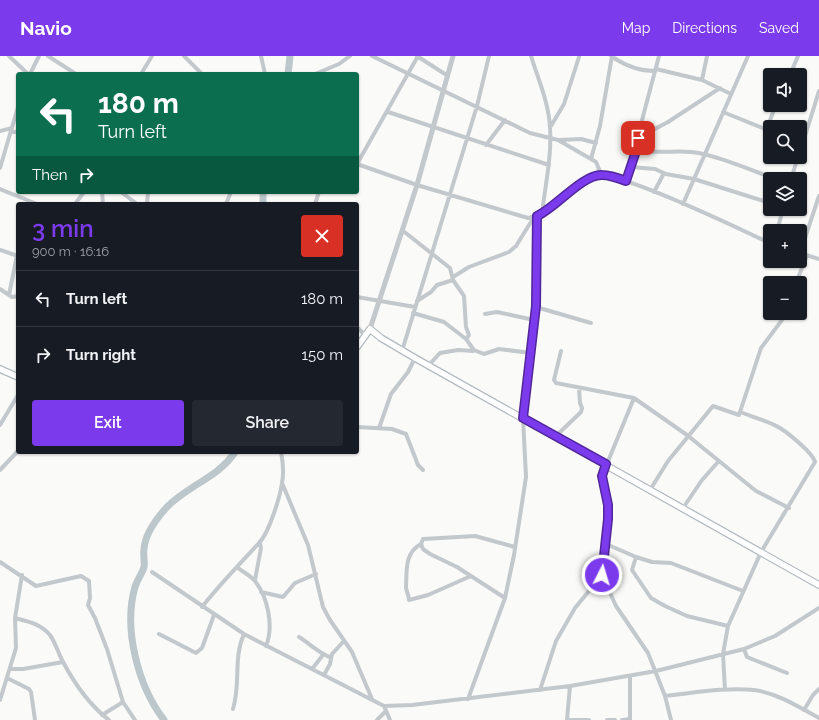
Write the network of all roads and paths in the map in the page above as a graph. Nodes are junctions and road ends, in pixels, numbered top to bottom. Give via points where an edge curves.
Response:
1 (9, 56) edge
2 (39, 56) edge
3 (48, 56) edge
4 (152, 56) edge
5 (184, 56) edge
6 (261, 56) edge
7 (350, 56) edge
8 (372, 56) edge
9 (418, 56) edge
10 (453, 56) edge
11 (489, 56) edge
12 (531, 56) edge
13 (611, 56) edge
14 (659, 56) edge
15 (707, 56) edge
16 (748, 56) edge
17 (798, 56) edge
18 (579, 57) edge
19 (793, 68) edge
20 (655, 70) junction
21 (27, 72) edge
22 (30, 72) edge
23 (73, 72) edge
24 (141, 72) edge
25 (200, 72) edge
26 (265, 72) edge
27 (321, 72) edge
28 (408, 73) junction
29 (448, 76) junction
30 (702, 80) junction
31 (720, 88) junction
32 (444, 90) junction
33 (819, 91) edge
34 (731, 94) junction
35 (477, 106) junction
36 (388, 112) junction
37 (723, 112) junction
38 (16, 114) edge
39 (505, 120) junction
40 (433, 127) junction
41 (550, 127) junction
42 (807, 127) edge
43 (763, 128) edge
44 (16, 129) edge
45 (11, 130) junction
46 (0, 131) edge
47 (16, 131) edge
48 (550, 137) junction
49 (638, 138) junction
50 (467, 139) junction
51 (558, 140) junction
52 (596, 143) junction
53 (486, 145) junction
54 (637, 148) junction
55 (705, 155) junction
56 (592, 159) junction
57 (359, 161) edge
58 (359, 165) edge
59 (549, 165) junction
60 (630, 167) junction
61 (0, 168) edge
62 (664, 173) junction
63 (601, 174) junction
64 (763, 175) edge
65 (694, 179) junction
66 (626, 181) junction
67 (417, 185) junction
68 (0, 189) edge
69 (654, 192) junction
70 (124, 194) edge
71 (451, 195) junction
72 (819, 196) edge
73 (763, 201) edge
74 (32, 202) edge
75 (134, 202) edge
76 (684, 204) junction
77 (542, 214) junction
78 (536, 217) junction
79 (402, 230) junction
80 (807, 232) edge
81 (763, 240) edge
82 (0, 250) edge
83 (432, 252) junction
84 (16, 255) edge
85 (807, 255) edge
86 (819, 259) edge
87 (16, 265) edge
88 (453, 278) junction
89 (0, 289) edge
90 (9, 295) junction
91 (16, 296) edge
92 (359, 297) edge
93 (380, 300) junction
94 (417, 301) junction
95 (536, 306) junction
96 (415, 307) junction
97 (413, 313) junction
98 (485, 314) dead end
99 (534, 320) junction
100 (782, 320) edge
101 (591, 323) dead end
102 (359, 328) edge
103 (370, 329) junction
104 (366, 336) junction
105 (380, 338) junction
106 (466, 339) junction
107 (359, 345) edge
108 (474, 350) junction
109 (402, 351) junction
110 (561, 351) dead end
111 (531, 353) junction
112 (415, 358) junction
113 (428, 366) junction
114 (0, 369) edge
115 (16, 376) edge
116 (579, 388) junction
117 (16, 398) edge
118 (634, 398) junction
119 (740, 412) junction
120 (523, 418) junction
121 (0, 425) edge
122 (359, 427) edge
123 (379, 428) junction
124 (556, 436) junction
125 (687, 436) junction
126 (16, 453) edge
127 (282, 454) edge
128 (718, 462) junction
129 (606, 464) junction
130 (0, 470) edge
131 (423, 470) dead end
132 (282, 483) junction
133 (650, 490) junction
134 (682, 508) junction
135 (789, 508) junction
136 (260, 543) junction
137 (421, 544) junction
138 (606, 544) junction
139 (515, 547) junction
140 (761, 552) junction
141 (636, 557) junction
142 (0, 562) edge
143 (238, 568) junction
144 (152, 572) dead end
145 (316, 574) junction
146 (22, 575) junction
147 (602, 575) junction
148 (471, 576) junction
149 (254, 580) junction
150 (819, 585) edge
151 (743, 591) junction
152 (261, 592) junction
153 (505, 598) junction
154 (202, 607) junction
155 (819, 608) edge
156 (214, 615) junction
157 (15, 618) junction
158 (728, 626) junction
159 (159, 634) dead end
160 (244, 634) junction
161 (299, 637) dead end
162 (344, 641) junction
163 (266, 646) junction
164 (744, 649) junction
165 (722, 654) junction
166 (323, 655) junction
167 (330, 657) junction
168 (63, 662) junction
169 (10, 669) junction
170 (312, 669) junction
171 (656, 671) junction
172 (787, 673) dead end
173 (324, 676) junction
174 (630, 677) junction
175 (7, 678) junction
176 (570, 686) junction
177 (819, 689) edge
178 (540, 690) junction
179 (725, 690) junction
180 (665, 696) junction
181 (372, 699) junction
182 (468, 699) junction
183 (0, 700) edge
184 (123, 702) junction
185 (384, 706) junction
186 (232, 709) dead end
187 (804, 710) junction
188 (386, 711) junction
189 (102, 715) junction
190 (819, 718) edge
191 (630, 719) edge
192 (35, 720) edge
193 (109, 720) edge
194 (135, 720) edge
195 (378, 720) edge
196 (390, 720) edge
197 (568, 720) edge
198 (589, 720) edge
199 (607, 720) edge
200 (615, 720) edge
201 (622, 720) edge
202 (671, 720) edge

1 - 21 street
2 - 22 street
3 - 23 street
4 - 24 street
5 - 25 street
6 - 26 street
7 - 27 street
8 - 28 street
9 - 28 street
9 - 29 street
10 - 29 street
11 - 35 street
12 - 41 street via 546,104
13 - 20 street via 634,68
13 - 52 street
14 - 20 street
15 - 30 street
16 - 34 street
17 - 19 street
18 - 41 street via 564,104
20 - 30 street
20 - 49 street
28 - 32 street
28 - 36 street
29 - 32 street
30 - 31 street
31 - 34 street
31 - 49 street
32 - 35 street
32 - 40 street
33 - 42 street
34 - 37 street
35 - 39 street
35 - 50 street
36 - 40 street
36 - 57 street
37 - 43 street
37 - 55 street
38 - 45 street
39 - 48 street via 530,133
39 - 53 street
40 - 50 street
40 - 67 street
41 - 48 street
44 - 45 street
45 - 46 street
45 - 47 street
45 - 61 street
48 - 51 street
48 - 59 street
49 - 54 street
50 - 53 street
50 - 71 street
51 - 52 street via 581,139
51 - 56 street
52 - 56 street
53 - 59 street
54 - 55 street via 655,153 692,152
54 - 60 street
55 - 64 street
55 - 65 street
56 - 63 street
58 - 67 street
59 - 77 street
60 - 62 street via 655,169
60 - 66 street
62 - 65 street
62 - 69 street
63 - 66 street
63 - 77 street via 583,182
65 - 73 street
65 - 76 street
66 - 69 street
67 - 71 street
67 - 79 street
68 - 74 street
69 - 76 street
70 - 75 street
71 - 78 street via 523,217
71 - 83 street
72 - 80 street
76 - 81 street
77 - 78 street
78 - 88 street via 509,252 468,267
78 - 95 street
79 - 83 street
79 - 93 street
82 - 84 street
83 - 88 street via 448,265
83 - 94 street
85 - 86 street
87 - 90 street
88 - 94 street via 438,285
88 - 106 street via 464,296 468,335
89 - 90 street
90 - 91 street
92 - 93 street
93 - 96 street
93 - 103 street
94 - 96 street
95 - 99 street
95 - 101 street
96 - 97 street
97 - 106 street via 438,319
97 - 109 street
98 - 99 street via 497,312
99 - 111 street
100 - 119 street via 761,348
102 - 103 street
102 - 104 street
103 - 104 main road
103 - 105 main road
104 - 105 main road
104 - 107 main road
105 - 109 main road
106 - 108 street
108 - 111 street via 484,354 499,349
108 - 113 street via 440,353
109 - 112 main road
110 - 116 street via 554,380 560,385
111 - 120 street
112 - 113 main road
112 - 123 street via 391,394
113 - 120 main road
114 - 115 main road
116 - 118 street
116 - 124 street via 581,412
117 - 121 street
118 - 125 street
118 - 129 street
119 - 125 street via 738,415 713,406
119 - 135 street via 782,430 814,459 814,465
120 - 124 main road
120 - 139 street via 526,477
122 - 123 street
123 - 131 street via 406,434 418,465
124 - 129 main road
125 - 128 street
125 - 133 street
126 - 130 street
127 - 132 street
128 - 134 street
128 - 135 street via 756,491
129 - 133 main road
129 - 138 street via 602,476 608,505
132 - 136 street via 270,523
132 - 145 street via 308,546
133 - 134 main road
134 - 140 main road
135 - 140 street
136 - 143 street
136 - 149 street
137 - 139 street via 423,539 475,536
137 - 148 street via 430,554
137 - 148 street via 410,555 405,568 409,600 428,595
138 - 141 street
138 - 147 street
139 - 153 street
140 - 150 main road
140 - 151 street
141 - 151 street via 652,562 671,563
141 - 158 street via 632,570 650,598 687,616
142 - 146 street
143 - 149 street
143 - 154 street via 220,584
144 - 154 street
145 - 152 street via 295,583 283,597
145 - 162 street via 324,607
146 - 157 street
146 - 184 street via 36,586 81,576 89,581 88,605 107,649
147 - 171 street via 616,606 648,653
147 - 178 street via 575,608 556,640
148 - 153 street
149 - 152 street
151 - 158 street
152 - 163 street via 271,632
153 - 182 street
154 - 156 street
155 - 164 street via 775,636
156 - 159 street via 202,648 196,653
156 - 160 street
157 - 168 street via 39,626 50,635
157 - 169 street via 16,645
158 - 165 street
160 - 163 street
160 - 186 street via 239,648 238,693
161 - 166 street
162 - 167 street
162 - 181 street via 352,652
163 - 170 street
164 - 165 street
164 - 172 street via 747,657
165 - 171 street
165 - 179 street
166 - 167 street
166 - 170 street
167 - 173 street via 330,664
168 - 169 street
168 - 189 street via 83,694
169 - 175 street
170 - 173 street
171 - 174 street
171 - 180 street
173 - 181 street
174 - 176 street
174 - 191 street
175 - 183 street
175 - 192 street via 29,689
176 - 178 street
176 - 197 street
177 - 187 street
178 - 182 street
179 - 180 street
179 - 187 street via 755,690 775,696
180 - 202 street
181 - 185 street
182 - 185 street
184 - 189 street
184 - 194 street
185 - 188 street
187 - 190 street
188 - 195 street
188 - 196 street
189 - 193 street
191 - 201 street
197 - 198 street
199 - 200 street

